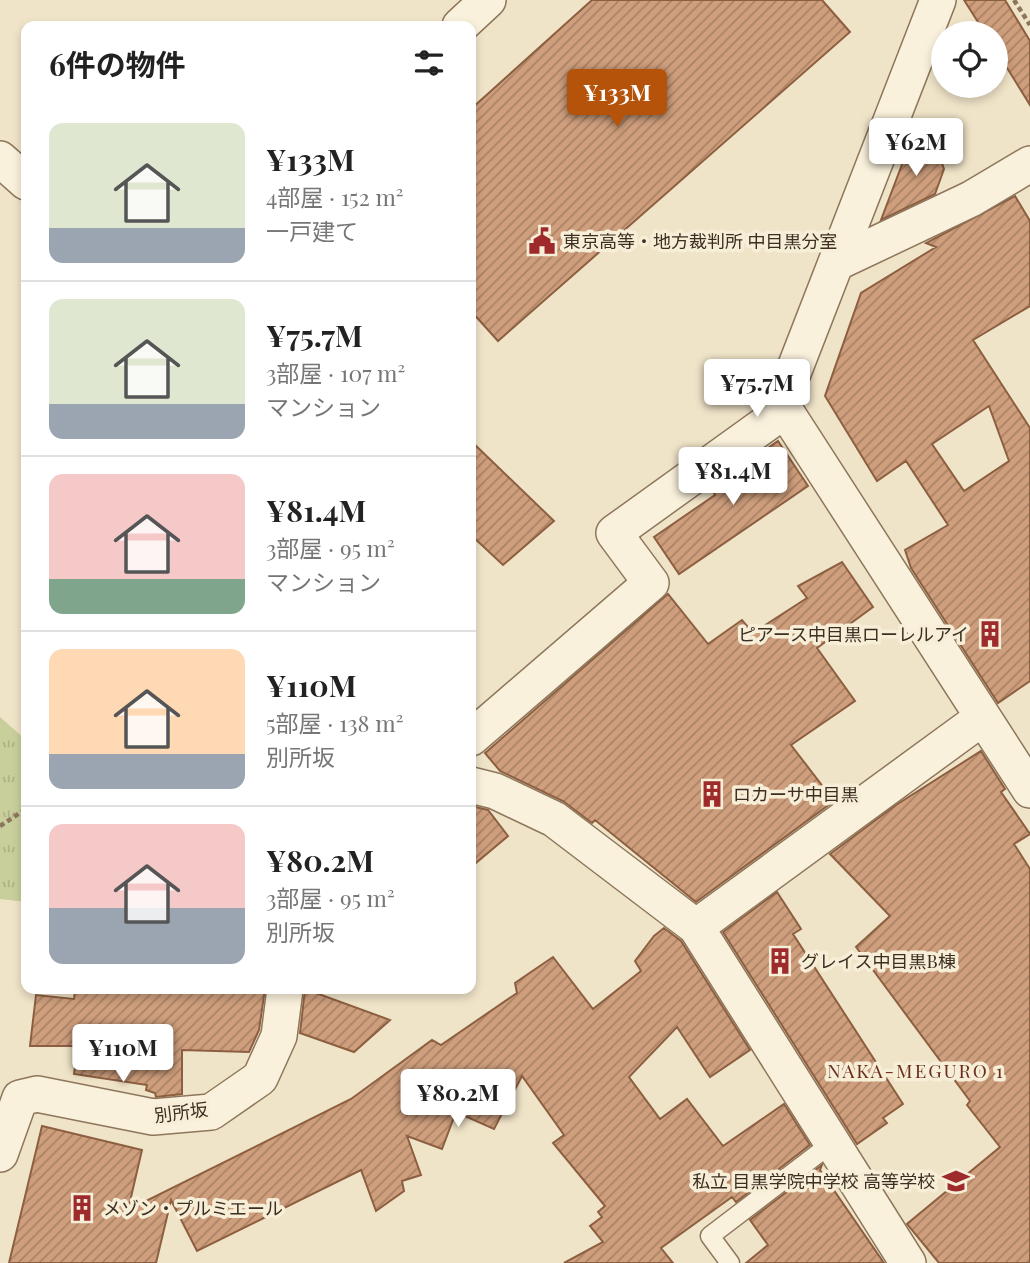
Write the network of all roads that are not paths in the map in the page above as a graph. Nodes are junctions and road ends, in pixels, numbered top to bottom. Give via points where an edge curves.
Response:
1 (488, 0) edge
2 (938, 0) edge
3 (465, 21) edge
4 (0, 159) edge
5 (1030, 164) edge
6 (21, 178) edge
7 (836, 263) junction
8 (785, 410) junction
9 (982, 718) junction
10 (476, 734) edge
11 (476, 786) edge
12 (1030, 790) edge
13 (696, 927) junction
14 (284, 994) edge
15 (832, 1143) junction
16 (0, 1154) edge
17 (730, 1263) edge
18 (908, 1263) edge

1 - 3 street
2 - 7 street
4 - 6 street
5 - 7 street via 971,199
7 - 8 street via 781,404
8 - 9 street
8 - 10 street via 614,533 651,583
9 - 12 street
9 - 13 street
11 - 13 street via 554,819
13 - 15 street
14 - 16 street, 別所坂 via 279,1036 260,1078 211,1112 153,1117 37,1094 20,1098
15 - 17 lane via 710,1236
15 - 18 street

